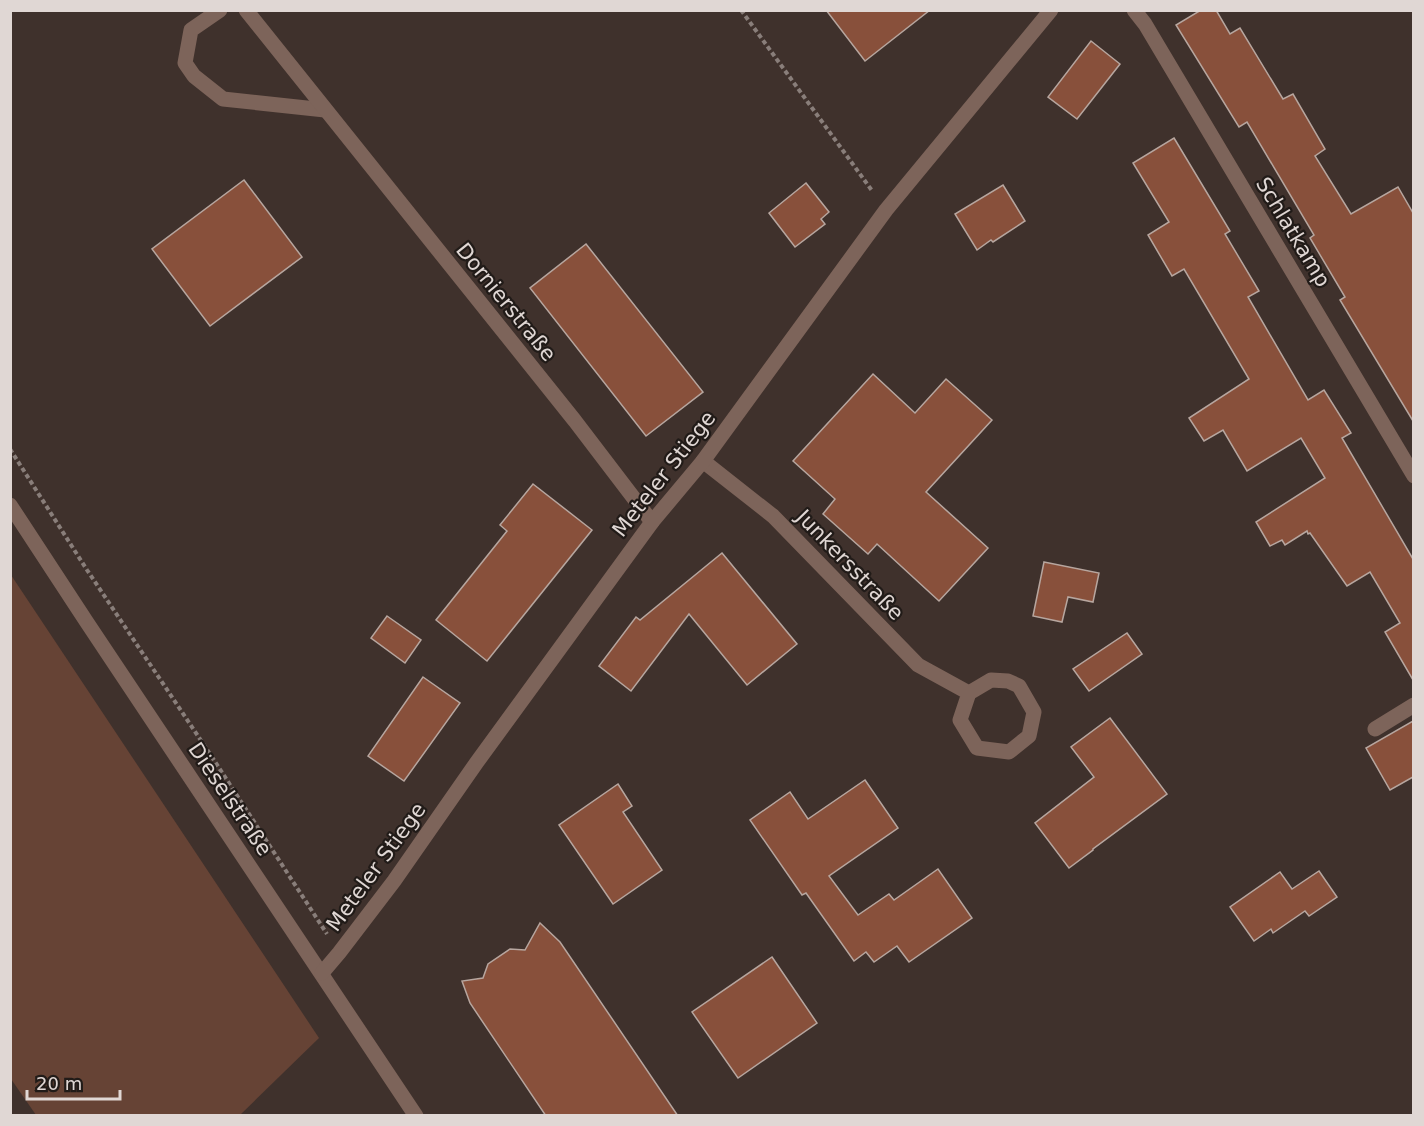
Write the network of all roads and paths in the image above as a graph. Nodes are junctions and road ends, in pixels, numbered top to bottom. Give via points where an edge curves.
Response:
1 (220, 10) edge
2 (246, 10) edge
3 (741, 10) edge
4 (1051, 10) edge
5 (1134, 10) edge
6 (325, 110) junction
7 (886, 210) junction
8 (10, 449) edge
9 (703, 461) junction
10 (1413, 476) edge
11 (10, 505) edge
12 (652, 522) junction
13 (969, 693) junction
14 (1413, 705) edge
15 (1375, 729) dead end
16 (339, 953) junction
17 (322, 973) junction
18 (416, 1116) edge

1 - 6 street via 191,30 185,63 194,76 223,99
2 - 6 street, Dornierstraße
3 - 7 path
4 - 7 street, Meteler Stiege
5 - 10 street, Schlatkamp
6 - 12 street, Dornierstraße
7 - 9 street, Meteler Stiege
8 - 16 path
9 - 12 street, Meteler Stiege
9 - 13 street, Junkersstraße via 773,516 918,665
11 - 17 street, Dieselstraße
12 - 16 street, Meteler Stiege
13 - 13 street via 960,720 977,748 1009,752 1029,736 1034,712 1019,686 991,680
14 - 15 street
16 - 17 street, Meteler Stiege
17 - 18 street, Dieselstraße

